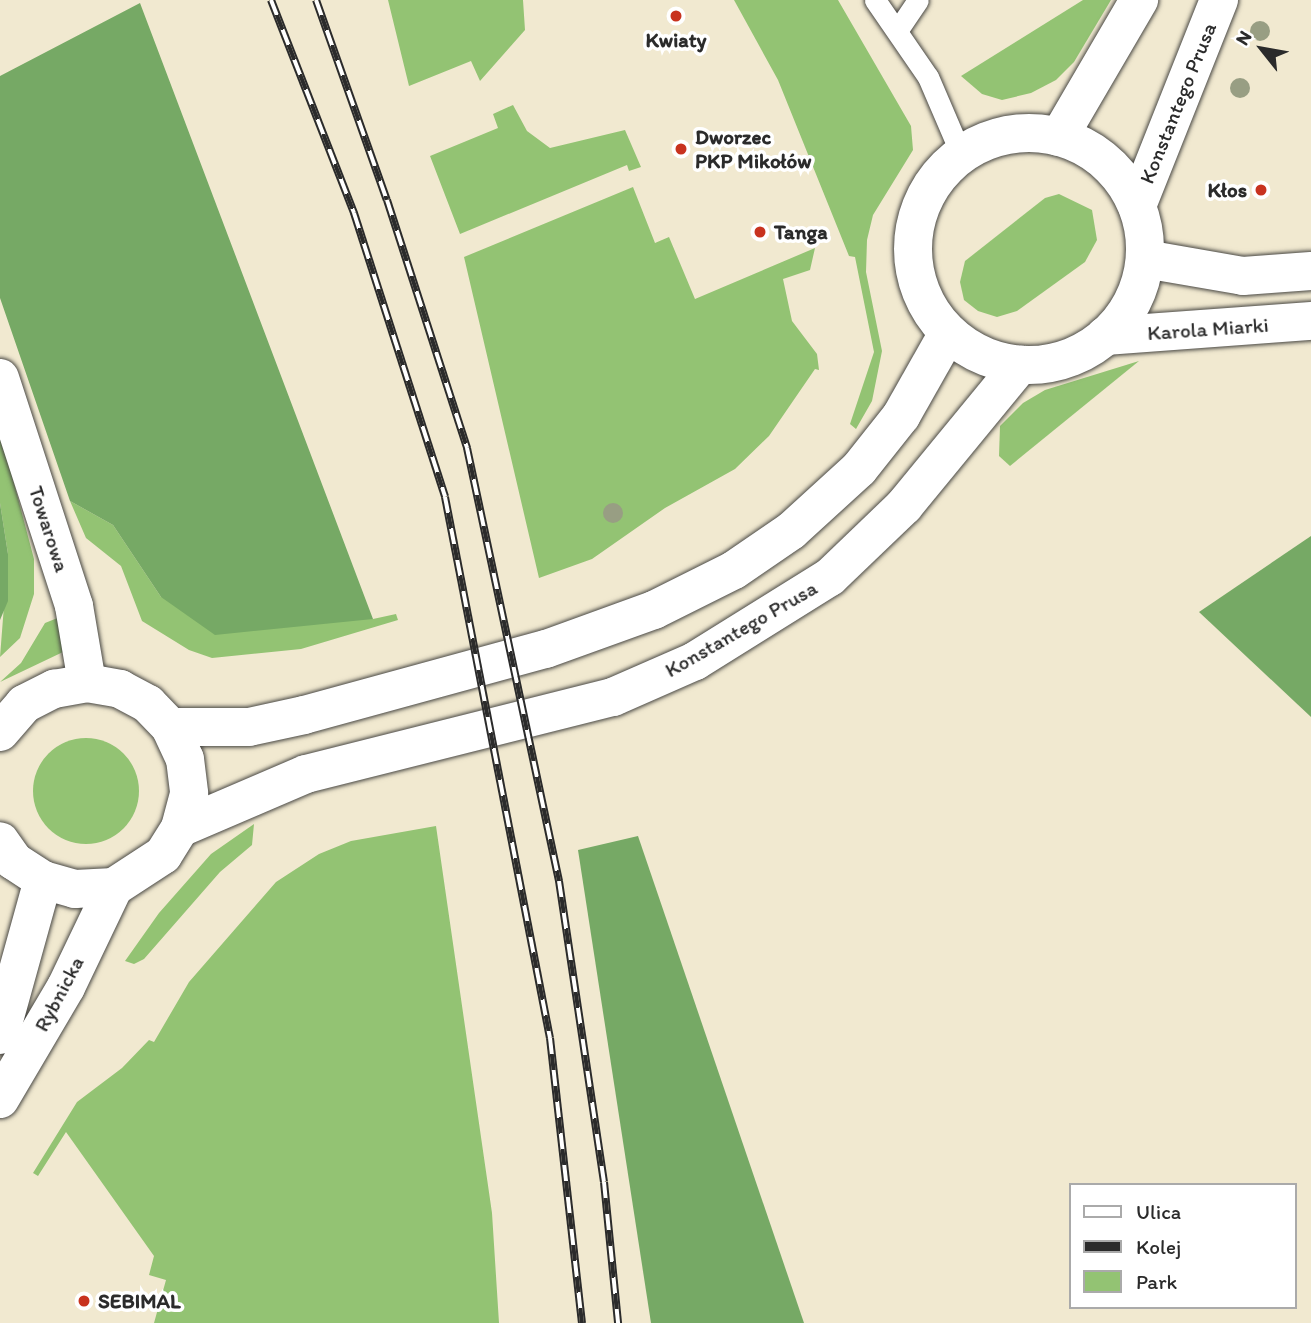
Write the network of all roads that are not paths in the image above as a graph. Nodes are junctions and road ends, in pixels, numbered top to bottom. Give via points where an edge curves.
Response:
1 (875, 0) edge
2 (918, 0) edge
3 (1139, 0) edge
4 (1219, 0) edge
5 (897, 31) junction
6 (1059, 137) junction
7 (961, 154) junction
8 (1137, 206) junction
9 (1145, 259) junction
10 (1311, 271) edge
11 (1311, 320) edge
12 (948, 333) junction
13 (1105, 336) junction
14 (1020, 365) junction
15 (0, 378) edge
16 (87, 683) junction
17 (170, 727) junction
18 (0, 730) edge
19 (180, 828) junction
20 (0, 841) edge
21 (43, 880) junction
22 (114, 887) junction
23 (0, 1035) edge
24 (0, 1099) edge

1 - 5 lane
2 - 5 lane
3 - 6 street
4 - 8 street, Konstantego Prusa
5 - 7 lane via 928,77
6 - 7 street via 1026,133 992,139
6 - 8 street via 1092,151 1119,175
7 - 12 street via 936,178 920,208 913,240 915,274 927,306
8 - 9 street
9 - 10 street via 1243,276
9 - 13 street via 1139,288 1125,315
11 - 13 street, Karola Miarki
12 - 14 street via 969,349
12 - 17 street via 901,416 850,477 768,547 654,610 584,638 304,715 249,727
13 - 14 street via 1080,354 1051,364
14 - 19 street, Konstantego Prusa via 904,506 830,577 695,661 613,697 306,774
15 - 16 street, Towarowa via 74,606
16 - 17 street via 148,704
16 - 18 street via 54,689 24,704
17 - 19 street via 185,759 189,794
19 - 22 street via 163,855
20 - 21 street via 15,861
21 - 22 street via 75,889
21 - 23 street, Rybnicka
22 - 24 street, Rybnicka via 66,987

